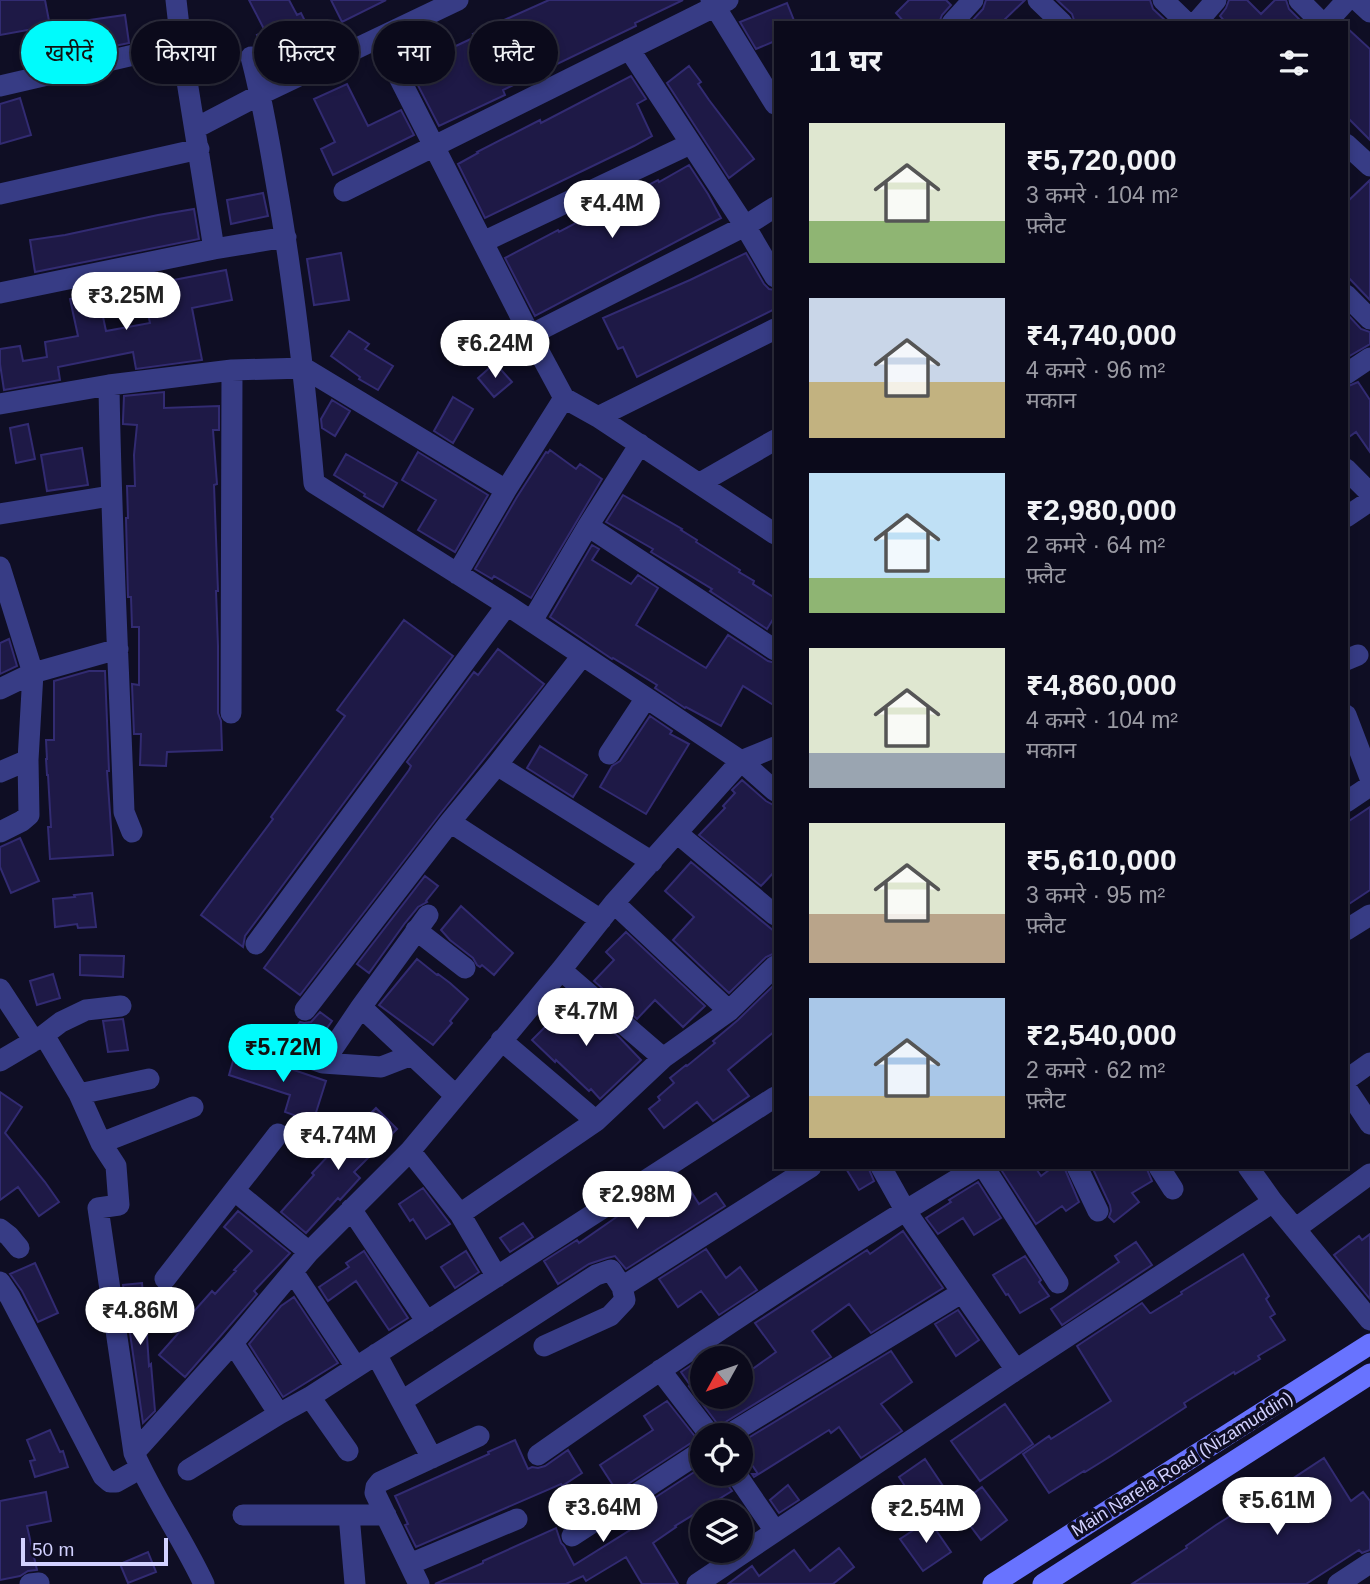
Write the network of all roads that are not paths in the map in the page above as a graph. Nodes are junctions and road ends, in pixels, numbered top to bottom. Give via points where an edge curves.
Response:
1 (176, 0) edge
2 (458, 0) edge
3 (973, 0) edge
4 (1038, 0) edge
5 (1163, 0) edge
6 (1216, 0) edge
7 (1299, 0) edge
8 (1347, 0) edge
9 (1357, 0) edge
10 (718, 2) edge
11 (1370, 12) edge
12 (178, 21) edge
13 (413, 21) edge
14 (954, 21) edge
15 (1060, 21) edge
16 (1185, 21) edge
17 (1198, 21) edge
18 (1322, 21) edge
19 (1326, 21) edge
20 (373, 40) edge
21 (629, 49) junction
22 (131, 56) edge
23 (251, 57) dead end
24 (188, 84) edge
25 (403, 84) edge
26 (0, 86) edge
27 (261, 94) junction
28 (774, 102) edge
29 (196, 128) junction
30 (691, 144) junction
31 (434, 146) junction
32 (1348, 146) edge
33 (199, 149) junction
34 (1370, 166) edge
35 (344, 191) dead end
36 (0, 194) edge
37 (774, 208) edge
38 (745, 226) junction
39 (286, 237) junction
40 (484, 243) junction
41 (214, 249) junction
42 (774, 275) edge
43 (0, 293) edge
44 (1348, 297) edge
45 (1370, 319) edge
46 (774, 329) edge
47 (530, 335) junction
48 (1370, 358) edge
49 (304, 368) junction
50 (232, 370) junction
51 (1348, 372) edge
52 (109, 385) junction
53 (564, 398) junction
54 (0, 404) edge
55 (598, 417) junction
56 (774, 441) edge
57 (640, 444) junction
58 (1348, 471) edge
59 (701, 483) junction
60 (506, 490) junction
61 (1370, 493) edge
62 (110, 496) junction
63 (1370, 501) edge
64 (0, 514) edge
65 (1348, 516) edge
66 (588, 526) junction
67 (774, 533) edge
68 (0, 567) edge
69 (457, 574) junction
70 (507, 605) junction
71 (532, 621) junction
72 (118, 649) junction
73 (774, 649) edge
74 (582, 656) junction
75 (33, 673) junction
76 (0, 689) edge
77 (646, 698) junction
78 (231, 713) dead end
79 (1348, 720) edge
80 (774, 747) edge
81 (609, 754) dead end
82 (28, 760) junction
83 (741, 761) junction
84 (497, 765) junction
85 (0, 772) edge
86 (1370, 778) edge
87 (1370, 786) edge
88 (774, 790) edge
89 (1348, 801) edge
90 (450, 822) junction
91 (0, 832) edge
92 (132, 832) dead end
93 (677, 834) junction
94 (652, 862) junction
95 (608, 911) junction
96 (774, 914) edge
97 (256, 944) dead end
98 (774, 967) edge
99 (465, 968) dead end
100 (561, 970) junction
101 (0, 989) edge
102 (121, 1006) dead end
103 (360, 1007) junction
104 (305, 1010) dead end
105 (729, 1011) junction
106 (39, 1038) junction
107 (501, 1040) junction
108 (283, 1049) dead end
109 (412, 1055) junction
110 (663, 1058) junction
111 (0, 1061) edge
112 (323, 1063) junction
113 (1370, 1063) edge
114 (149, 1079) dead end
115 (1348, 1079) edge
116 (1348, 1091) edge
117 (79, 1094) junction
118 (456, 1096) junction
119 (774, 1098) edge
120 (193, 1107) dead end
121 (596, 1121) junction
122 (1370, 1124) edge
123 (278, 1134) dead end
124 (101, 1143) junction
125 (410, 1150) junction
126 (808, 1169) edge
127 (882, 1169) edge
128 (977, 1169) edge
129 (982, 1169) edge
130 (1078, 1169) edge
131 (1160, 1169) edge
132 (1249, 1169) edge
133 (1370, 1174) edge
134 (1173, 1189) dead end
135 (236, 1191) junction
136 (1273, 1202) junction
137 (351, 1209) junction
138 (905, 1210) junction
139 (1098, 1211) dead end
140 (460, 1214) junction
141 (0, 1229) edge
142 (1295, 1229) junction
143 (19, 1248) dead end
144 (309, 1252) junction
145 (293, 1272) junction
146 (497, 1277) junction
147 (165, 1279) dead end
148 (0, 1282) edge
149 (1058, 1283) dead end
150 (622, 1287) junction
151 (961, 1293) junction
152 (1370, 1320) edge
153 (427, 1322) junction
154 (233, 1343) junction
155 (1370, 1344) edge
156 (544, 1346) dead end
157 (376, 1354) junction
158 (356, 1367) junction
159 (660, 1370) junction
160 (1016, 1370) junction
161 (1370, 1374) edge
162 (310, 1398) junction
163 (402, 1401) junction
164 (279, 1414) junction
165 (701, 1423) edge
166 (747, 1423) edge
167 (479, 1436) dead end
168 (348, 1451) dead end
169 (538, 1455) dead end
170 (432, 1458) junction
171 (690, 1459) edge
172 (137, 1460) junction
173 (188, 1470) dead end
174 (744, 1486) edge
175 (349, 1515) junction
176 (386, 1515) junction
177 (243, 1516) dead end
178 (517, 1520) dead end
179 (775, 1531) junction
180 (572, 1536) dead end
181 (1370, 1563) edge
182 (410, 1564) junction
183 (204, 1584) edge
184 (355, 1584) edge
185 (419, 1584) edge
186 (697, 1584) edge
187 (993, 1584) edge
188 (1043, 1584) edge
189 (1338, 1584) edge

1 - 12 street
2 - 13 street
3 - 14 street
4 - 15 street
5 - 16 street
6 - 17 street
7 - 18 street
8 - 19 street
9 - 11 street
10 - 21 street
10 - 28 street
20 - 27 street
21 - 30 street
21 - 31 street
22 - 26 street
23 - 27 street
24 - 29 street
25 - 31 street
27 - 29 street
27 - 39 street
29 - 33 street
30 - 38 street
30 - 40 street
31 - 35 street
31 - 40 street
32 - 34 street
33 - 36 street
33 - 41 street
37 - 38 street
38 - 42 street
38 - 47 street
39 - 41 street
39 - 49 street
40 - 47 street
41 - 43 street
44 - 45 street
46 - 55 street
47 - 53 street
48 - 51 street
49 - 50 street
49 - 60 street
49 - 69 street via 314,483
50 - 52 street
50 - 78 street
52 - 54 street
52 - 62 street
53 - 55 street
53 - 60 street
55 - 57 street
56 - 59 street
57 - 59 street
57 - 66 street
58 - 61 street
59 - 67 street
60 - 69 street
62 - 64 street
62 - 72 street
63 - 65 street
66 - 71 street
66 - 73 street
68 - 75 street
69 - 70 street
70 - 71 street
70 - 97 street
71 - 74 street
72 - 75 street
72 - 92 street via 124,811
74 - 77 street
74 - 84 street
75 - 76 street
75 - 82 street
77 - 81 street
77 - 83 street
79 - 86 street
80 - 83 street
82 - 85 street
82 - 91 street via 29,815
83 - 88 street
83 - 93 street
84 - 90 street
84 - 94 street
87 - 89 street
90 - 95 street
90 - 104 street
93 - 94 street
93 - 96 street
94 - 95 street
95 - 100 street
95 - 105 street
98 - 105 street
99 - 103 street via 422,923
100 - 107 street
100 - 110 street
101 - 106 street
102 - 106 street via 86,1010
103 - 109 street
103 - 112 street
105 - 110 street
106 - 111 street
106 - 117 street
107 - 118 street
107 - 121 street
108 - 112 street
109 - 112 street via 381,1067
109 - 118 street
110 - 121 street
113 - 115 street
114 - 117 street
116 - 122 street
117 - 124 street
118 - 125 street
119 - 146 street
120 - 124 street
121 - 140 street
123 - 135 street
124 - 172 street via 116,1166 119,1205 98,1208
125 - 137 street
125 - 140 street
126 - 150 street
127 - 138 street
128 - 138 street
129 - 149 street
130 - 139 street
131 - 134 street
132 - 136 street
133 - 142 street
135 - 144 street
135 - 147 street
136 - 142 street
136 - 160 street
137 - 144 street
137 - 153 street
138 - 151 street
138 - 159 street
140 - 146 street
141 - 143 street
142 - 152 street
144 - 145 street
145 - 154 street
145 - 158 street
146 - 153 street
148 - 172 street via 103,1476 116,1482
150 - 156 street via 625,1300 610,1316
150 - 163 street via 611,1270 596,1275
151 - 160 street
151 - 166 street
153 - 157 street
154 - 164 street
154 - 172 street
155 - 187 street, Main Narela Road (Nizamuddin)
157 - 158 street
157 - 163 street
158 - 162 street
159 - 165 street
159 - 169 street
160 - 179 street
161 - 188 street, Main Narela Road (Nizamuddin)
162 - 164 street
162 - 168 street
163 - 170 street
164 - 173 street
167 - 170 street
170 - 176 street via 380,1482 376,1493
171 - 180 street
172 - 183 street
174 - 179 street
175 - 176 street
175 - 177 street
175 - 184 street
176 - 182 street
178 - 182 street
179 - 186 street
181 - 189 street
182 - 185 street

